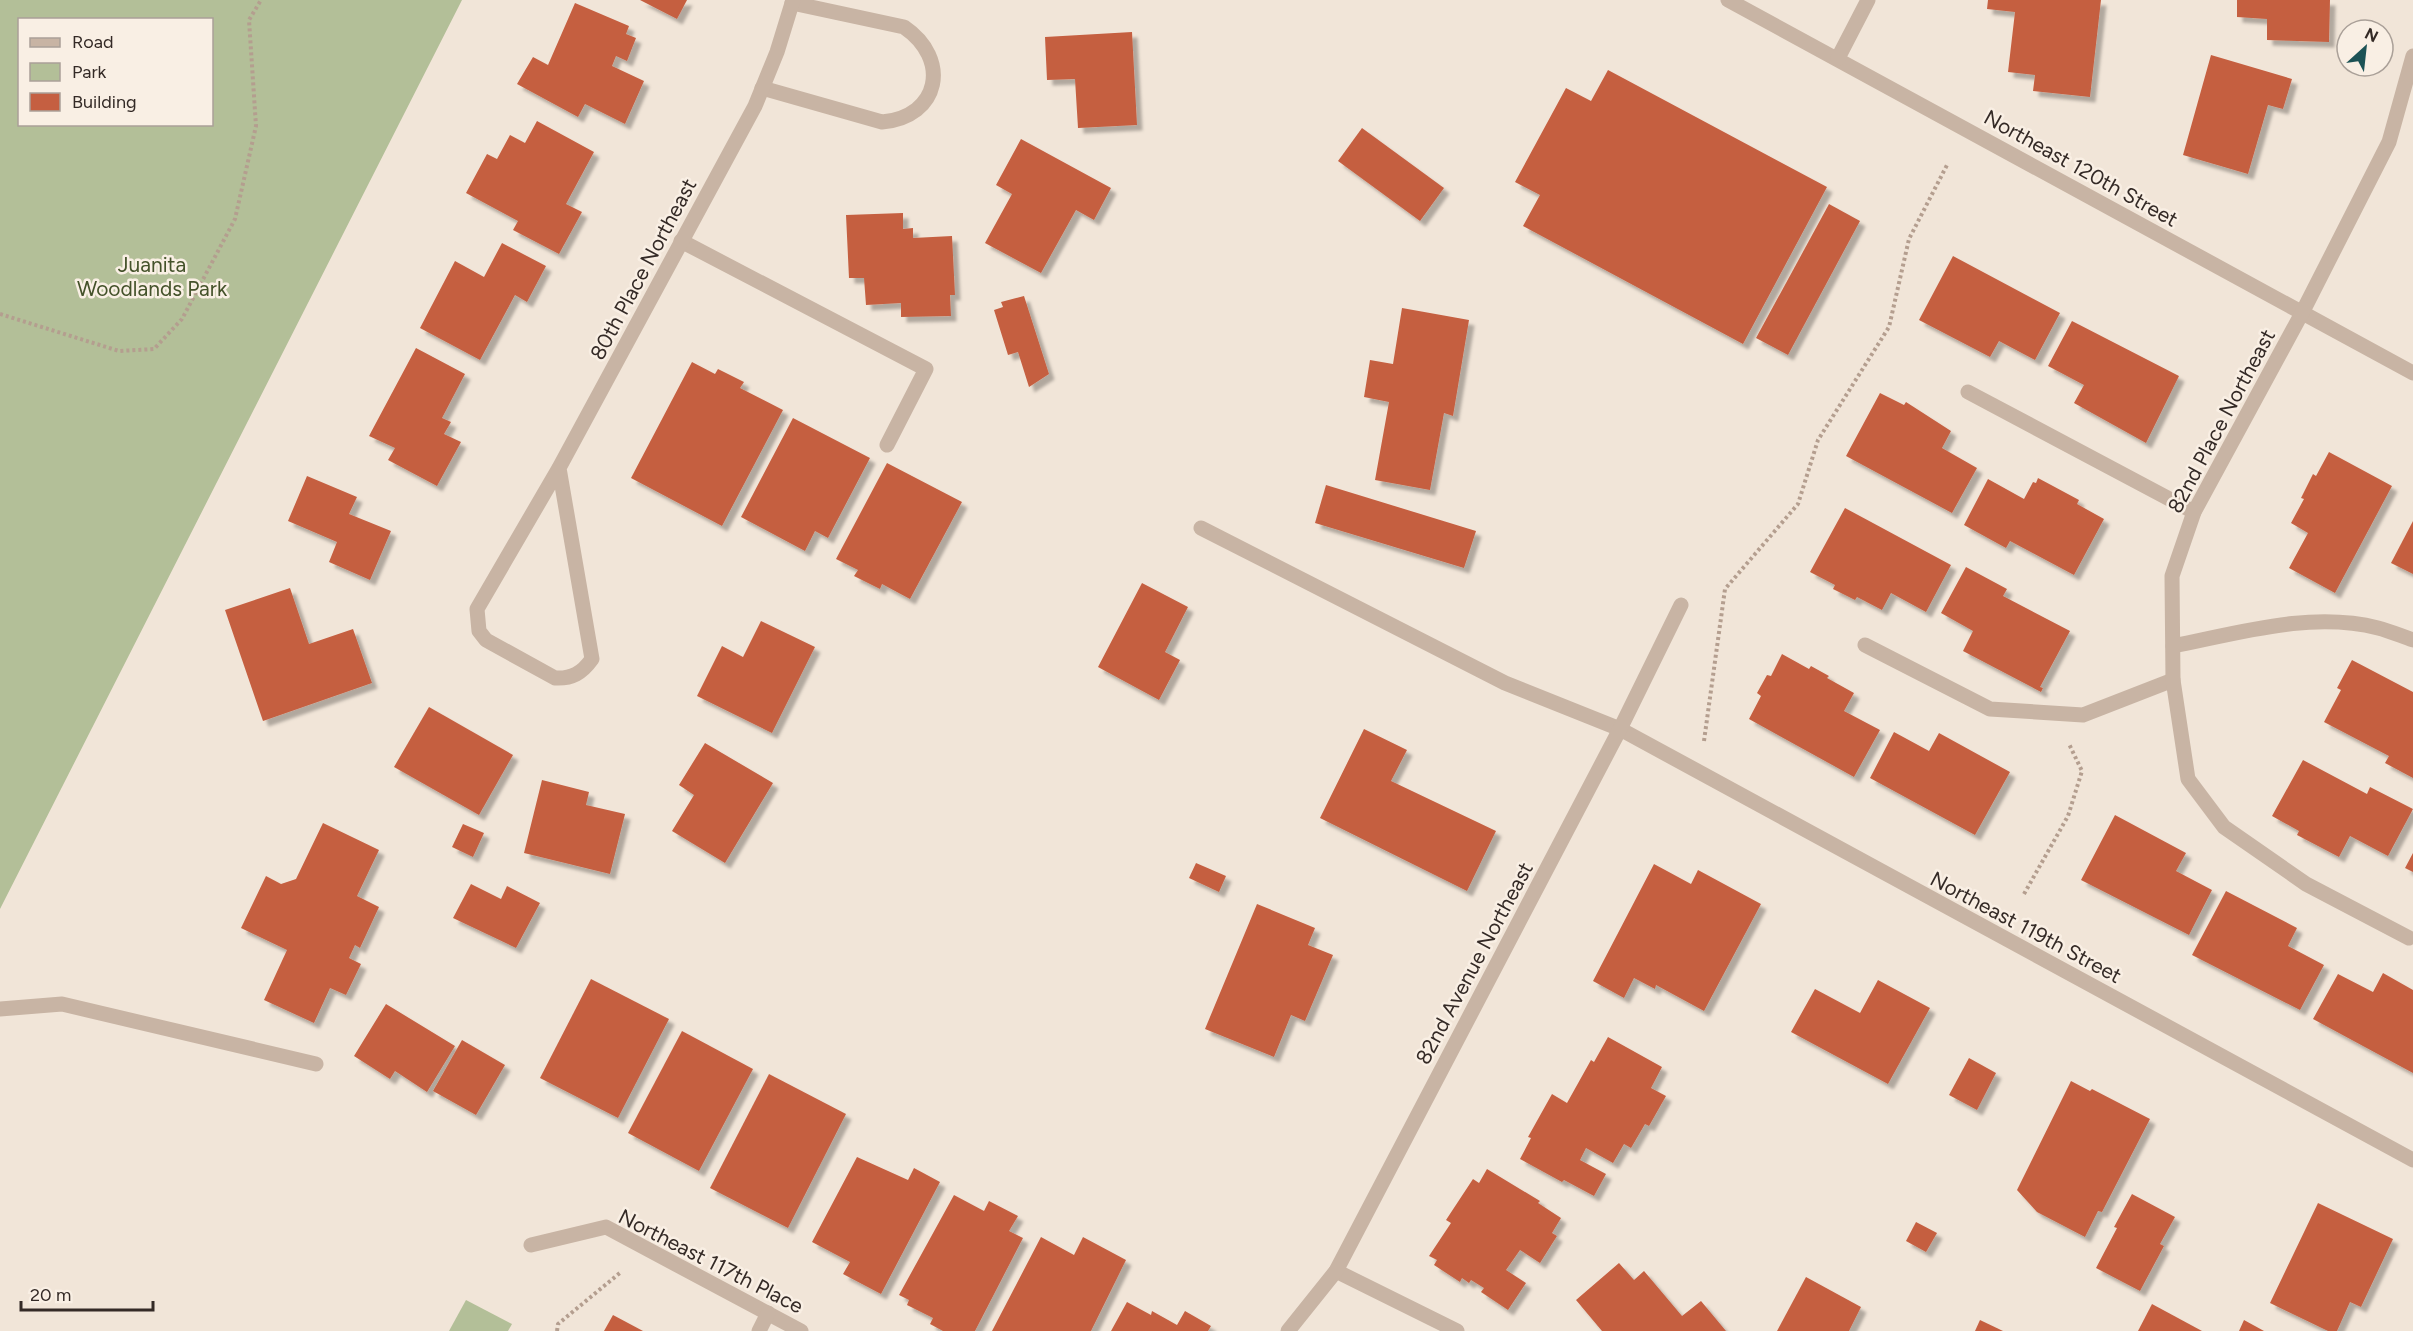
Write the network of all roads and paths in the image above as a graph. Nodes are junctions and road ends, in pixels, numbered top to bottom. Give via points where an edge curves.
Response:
1 (261, 0) edge
2 (1868, 0) edge
3 (1733, 1) edge
4 (792, 2) edge
5 (2413, 56) edge
6 (1838, 58) junction
7 (762, 88) junction
8 (1947, 165) dead end
9 (681, 242) junction
10 (2302, 313) junction
11 (0, 314) edge
12 (2413, 373) edge
13 (1968, 392) dead end
14 (887, 445) dead end
15 (559, 468) junction
16 (2194, 512) junction
17 (1201, 528) dead end
18 (1682, 605) dead end
19 (2413, 640) edge
20 (1865, 645) dead end
21 (2172, 646) junction
22 (2173, 680) junction
23 (1620, 729) junction
24 (2066, 739) dead end
25 (1704, 742) dead end
26 (2024, 894) dead end
27 (2409, 938) dead end
28 (0, 1009) edge
29 (316, 1064) dead end
30 (2413, 1160) edge
31 (531, 1245) dead end
32 (1336, 1271) junction
33 (621, 1272) dead end
34 (768, 1313) junction
35 (557, 1331) edge
36 (759, 1331) edge
37 (801, 1331) edge
38 (1288, 1331) edge
39 (1457, 1331) edge

1 - 11 path via 249,20 256,126 236,219 182,319 154,349 118,351
2 - 6 street
3 - 6 street, Northeast 120th Street
4 - 7 street, 80th Place Northeast
4 - 7 street, 80th Place Northeast via 904,27 928,50 933,66 928,96 909,115 882,122
5 - 10 street, 82nd Place Northeast via 2389,142
6 - 10 street, Northeast 120th Street
7 - 9 street, 80th Place Northeast
8 - 25 path via 1909,239 1889,327 1818,440 1798,504 1725,589
9 - 14 street via 926,369
9 - 15 street, 80th Place Northeast
10 - 12 street, Northeast 120th Street
10 - 16 street, 82nd Place Northeast
13 - 16 street
15 - 15 street, 80th Place Northeast via 482,599 477,620 479,631 495,646 555,678 566,679 585,669 592,659
16 - 21 street, 82nd Place Northeast via 2172,576
17 - 23 street, Northeast 119th Street via 1505,683
18 - 23 street, 82nd Avenue Northeast
19 - 21 street via 2378,628 2312,622
20 - 22 street via 1990,709 2083,715
21 - 22 street, 82nd Place Northeast
22 - 27 street, 82nd Place Northeast via 2188,779 2224,827 2306,884
23 - 30 street, Northeast 119th Street
23 - 32 street, 82nd Avenue Northeast
24 - 26 path via 2082,771 2068,816
28 - 29 street via 62,1004
31 - 34 street, Northeast 117th Place via 606,1227
32 - 38 street, 82nd Avenue Northeast
32 - 39 street
33 - 35 path via 558,1324
34 - 36 street
34 - 37 street, Northeast 117th Place

